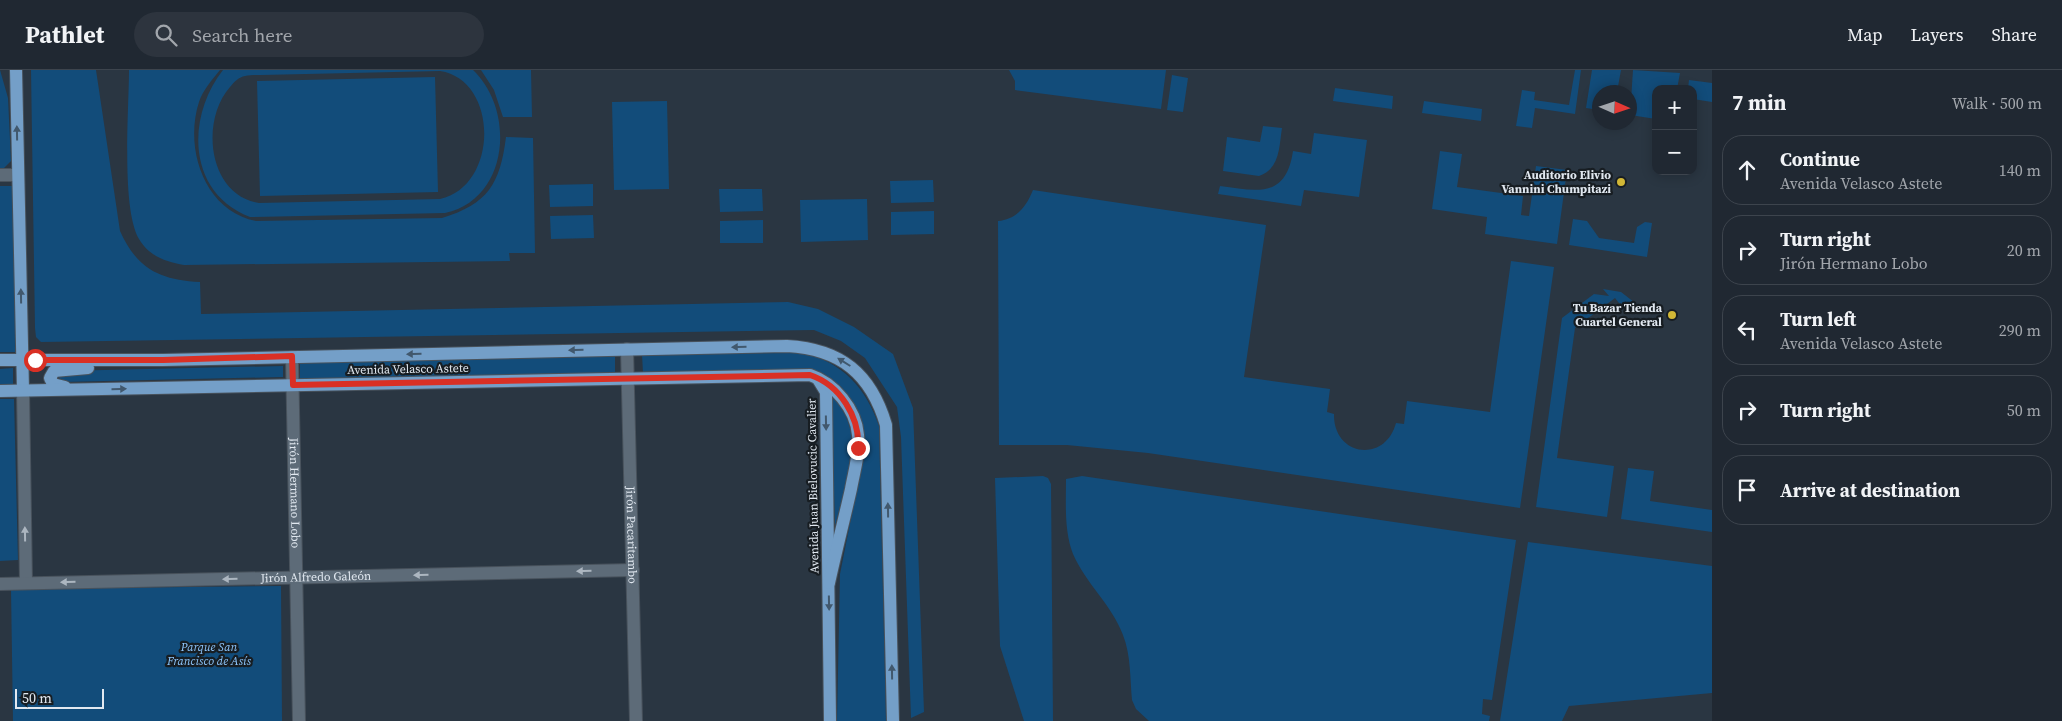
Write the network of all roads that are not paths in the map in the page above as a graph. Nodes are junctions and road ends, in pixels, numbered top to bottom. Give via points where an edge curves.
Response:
1 (16, 70) edge
2 (0, 175) edge
3 (18, 175) junction
4 (627, 349) junction
5 (292, 356) junction
6 (0, 360) edge
7 (22, 360) junction
8 (163, 360) junction
9 (816, 377) junction
10 (628, 379) junction
11 (293, 385) junction
12 (88, 389) junction
13 (0, 390) edge
14 (22, 390) junction
15 (633, 570) junction
16 (296, 578) junction
17 (26, 583) junction
18 (829, 583) junction
19 (0, 584) edge
20 (300, 721) edge
21 (636, 721) edge
22 (830, 721) edge
23 (892, 721) edge

3 -> 1 main road
2 - 3 street
7 -> 3 main road
4 -> 5 main road, Avenida Velasco Astete
4 - 10 street, Jirón Pacaritambo
23 -> 4 main road, Avenida Velasco Astete via 887,442 884,418 870,388 847,364 815,349 787,346
5 - 8 main road, Avenida Velasco Astete
5 - 11 street, Jirón Hermano Lobo
6 - 7 main road, Avenida Velasco Astete
7 - 8 main road, Avenida Velasco Astete
7 - 14 main road
8 - 12 main road via 57,370 51,374 56,386
9 - 10 main road, Avenida Velasco Astete
9 -> 18 main road, Avenida Juan Bielovucic Cavalier via 826,392
9 - 18 main road, Avenida Juan Bielovucic Cavalier via 844,401 853,415 858,436 855,470
10 - 11 main road, Avenida Velasco Astete
10 - 15 street, Jirón Pacaritambo
12 -> 11 main road, Avenida Velasco Astete
11 - 16 street, Jirón Hermano Lobo
12 - 14 main road, Avenida Velasco Astete
13 - 14 main road, Avenida Velasco Astete
17 -> 14 street
15 -> 16 street, Jirón Alfredo Galeón
15 - 21 street, Jirón Pacaritambo
16 -> 17 street, Jirón Alfredo Galeón
16 - 20 street, Jirón Hermano Lobo
17 - 19 street, Jirón Alfredo Galeón
18 -> 22 main road, Avenida Juan Bielovucic Cavalier

